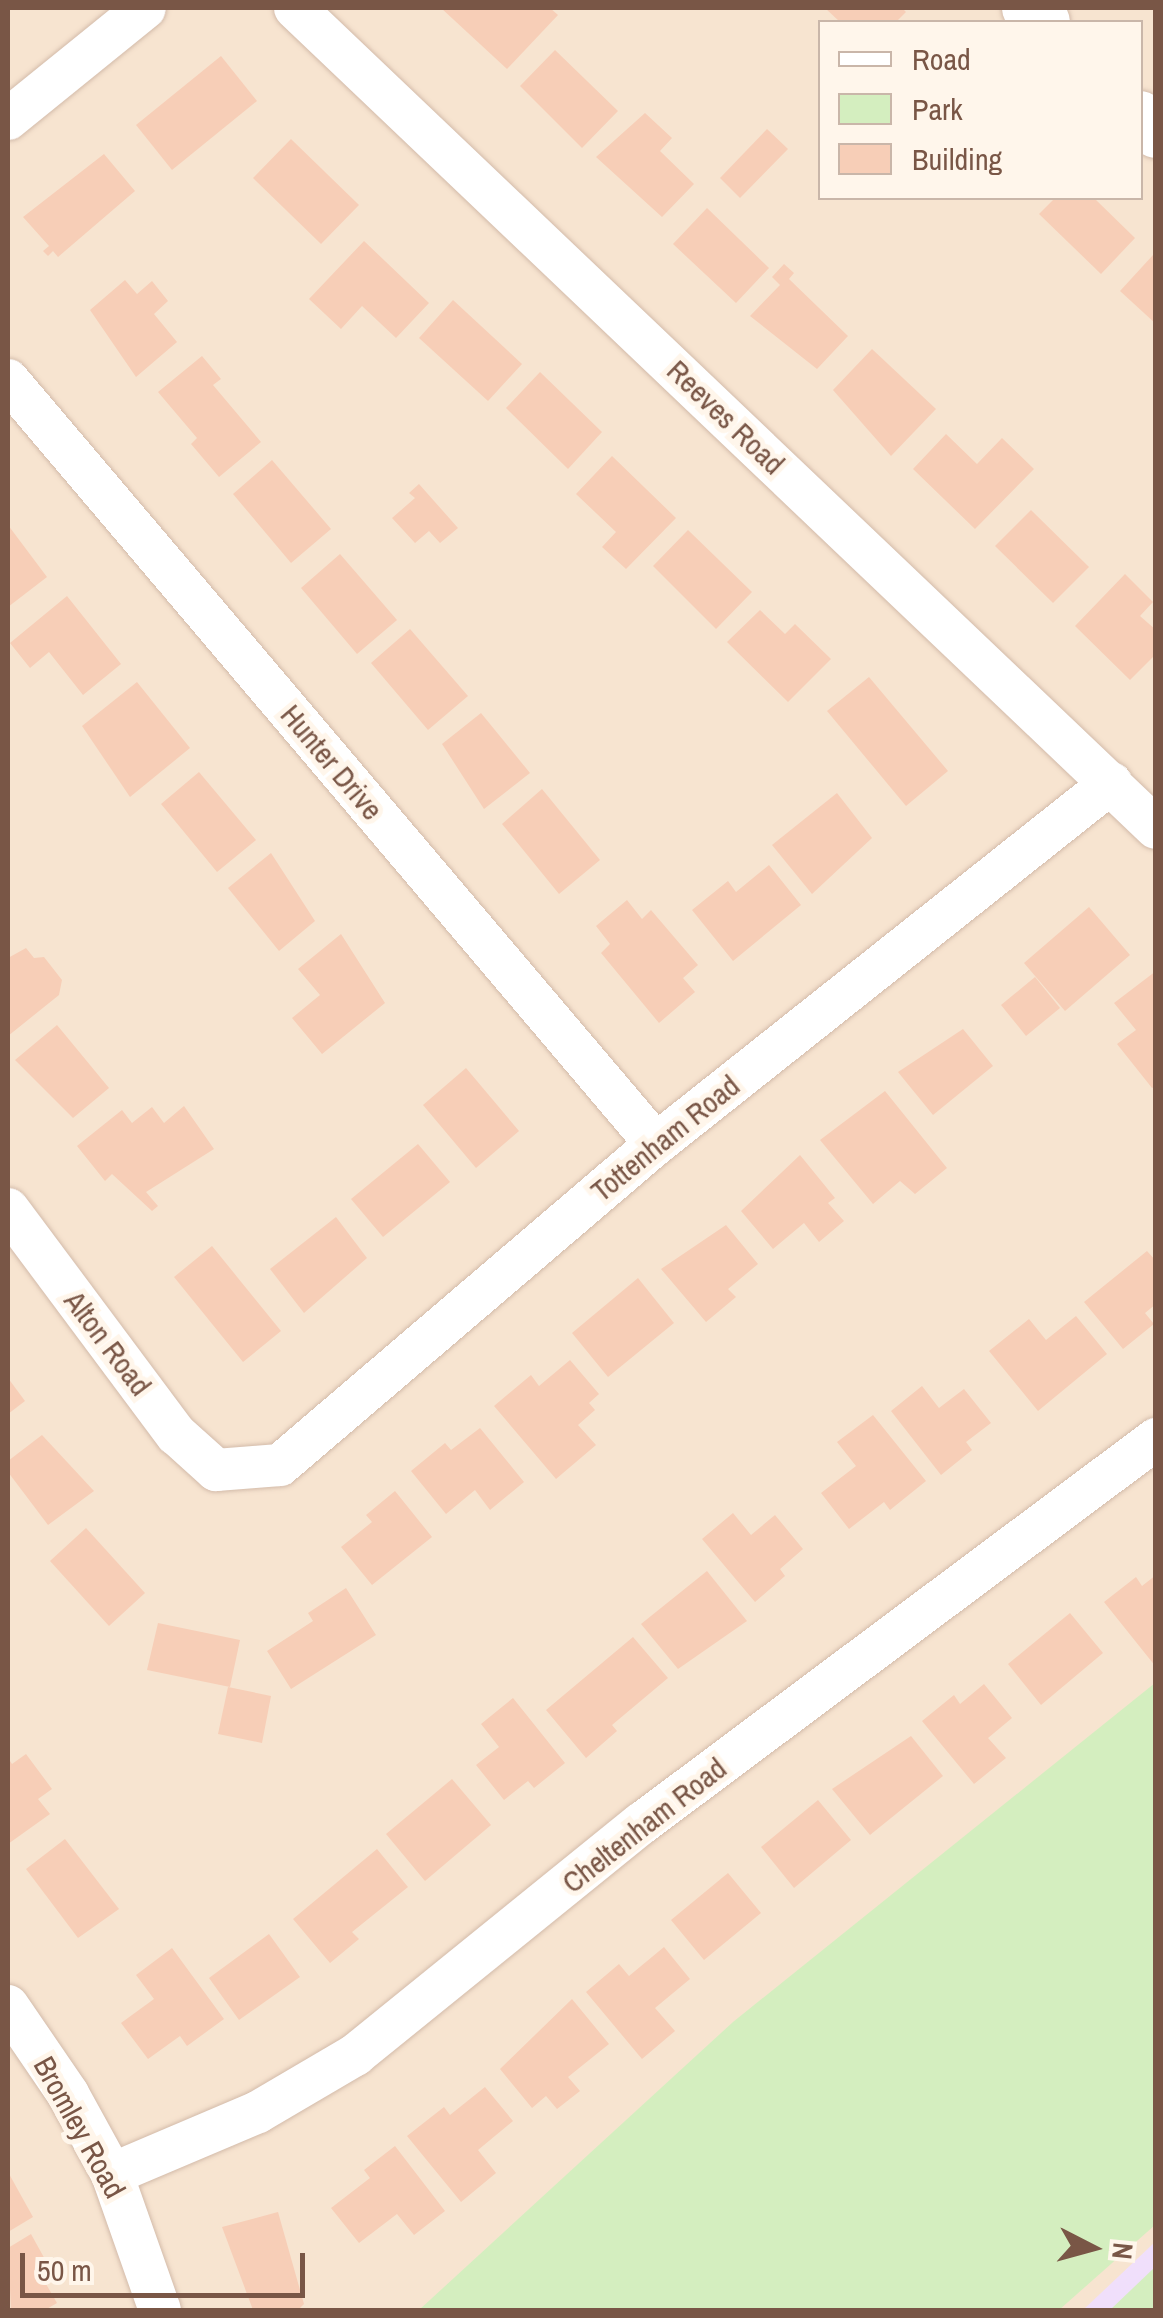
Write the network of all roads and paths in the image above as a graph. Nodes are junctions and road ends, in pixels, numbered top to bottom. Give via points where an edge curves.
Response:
1 (145, 8) edge
2 (295, 8) edge
3 (8, 119) edge
4 (8, 380) edge
5 (1111, 782) junction
6 (1156, 828) edge
7 (656, 1144) junction
8 (8, 1209) edge
9 (1156, 1439) edge
10 (216, 1470) joint
11 (8, 2006) edge
12 (112, 2174) junction
13 (160, 2310) edge

1 - 3 street
2 - 5 street, Reeves Road
4 - 7 street, Hunter Drive
5 - 6 street, Reeves Road
5 - 7 street, Tottenham Road
7 - 10 street, Tottenham Road via 280,1465
8 - 10 street, Alton Road via 176,1434
9 - 12 street, Cheltenham Road via 642,1824 355,2055 258,2112
11 - 12 street, Bromley Road
12 - 13 street, Bromley Road

